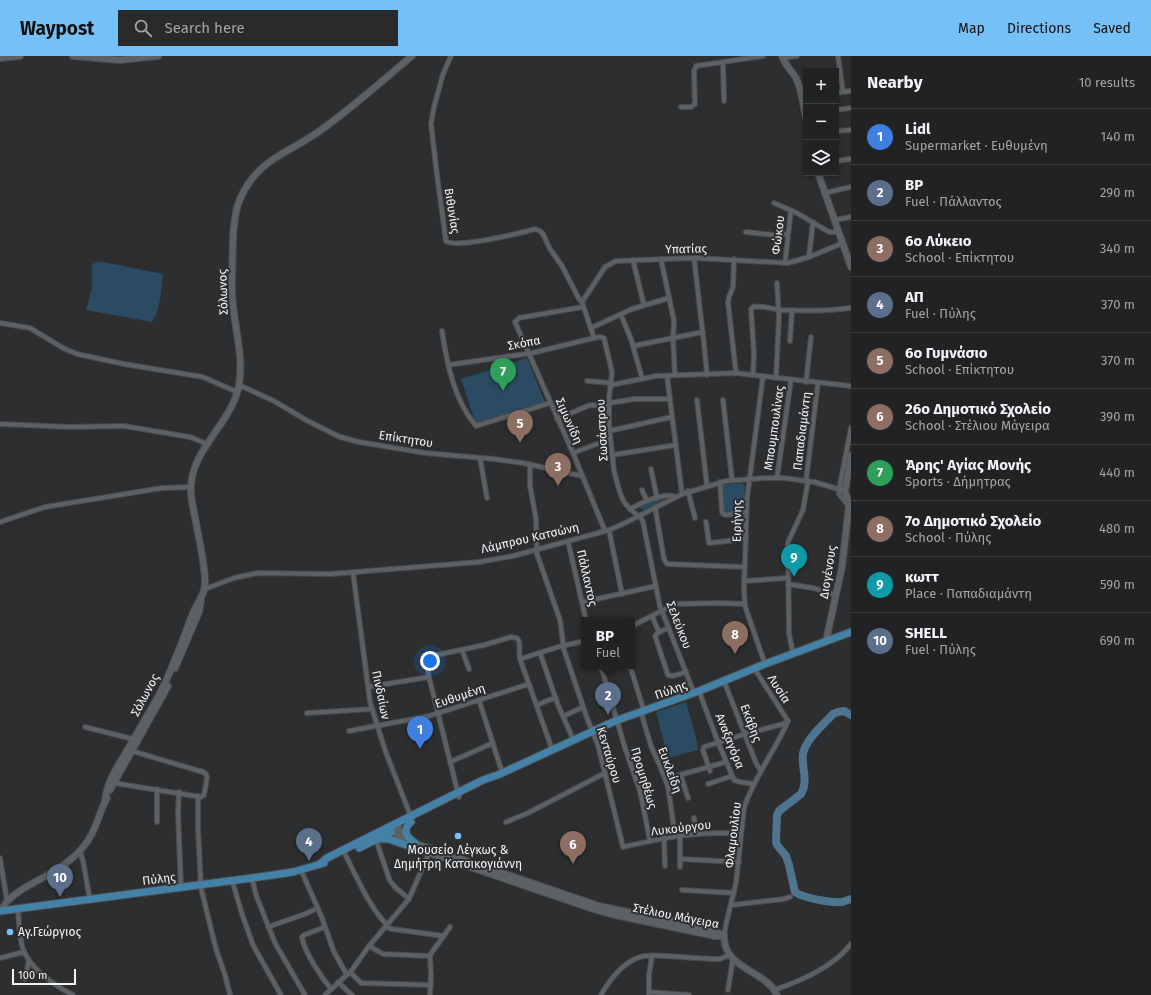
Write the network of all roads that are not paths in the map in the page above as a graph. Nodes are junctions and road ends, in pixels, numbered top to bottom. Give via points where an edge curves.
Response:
1 (20, 56) edge
2 (73, 56) edge
3 (158, 56) edge
4 (412, 56) edge
5 (451, 56) edge
6 (763, 56) edge
7 (797, 56) edge
8 (838, 56) edge
9 (782, 57) edge
10 (0, 58) edge
11 (723, 63) junction
12 (839, 92) edge
13 (842, 92) junction
14 (851, 92) edge
15 (803, 94) edge
16 (724, 101) dead end
17 (681, 107) dead end
18 (851, 108) edge
19 (839, 110) edge
20 (851, 130) edge
21 (839, 131) edge
22 (851, 158) edge
23 (839, 160) edge
24 (819, 176) edge
25 (851, 187) edge
26 (824, 193) junction
27 (774, 203) dead end
28 (791, 210) junction
29 (851, 217) edge
30 (835, 220) junction
31 (813, 222) junction
32 (839, 231) junction
33 (746, 232) dead end
34 (788, 234) junction
35 (843, 243) junction
36 (809, 257) junction
37 (694, 258) junction
38 (661, 259) junction
39 (734, 259) junction
40 (633, 260) junction
41 (785, 263) junction
42 (851, 264) edge
43 (777, 283) dead end
44 (669, 298) junction
45 (583, 304) junction
46 (644, 305) junction
47 (851, 308) edge
48 (778, 309) junction
49 (792, 310) junction
50 (621, 314) junction
51 (0, 323) edge
52 (591, 328) junction
53 (442, 331) dead end
54 (703, 332) junction
55 (810, 337) dead end
56 (594, 338) junction
57 (603, 338) joint
58 (673, 338) junction
59 (790, 341) dead end
60 (632, 346) junction
61 (529, 353) junction
62 (448, 365) junction
63 (736, 373) junction
64 (706, 375) junction
65 (753, 375) junction
66 (667, 376) junction
67 (675, 376) junction
68 (763, 376) junction
69 (642, 378) junction
70 (776, 378) junction
71 (791, 380) junction
72 (587, 381) dead end
73 (806, 382) junction
74 (818, 383) junction
75 (611, 384) junction
76 (239, 385) junction
77 (851, 386) edge
78 (238, 392) junction
79 (670, 399) junction
80 (697, 400) dead end
81 (723, 400) dead end
82 (550, 403) junction
83 (609, 405) junction
84 (672, 417) junction
85 (557, 419) junction
86 (0, 424) edge
87 (851, 428) edge
88 (609, 431) junction
89 (610, 439) junction
90 (207, 444) junction
91 (676, 445) junction
92 (573, 453) junction
93 (612, 455) junction
94 (851, 455) edge
95 (480, 458) junction
96 (530, 464) junction
97 (651, 469) dead end
98 (582, 476) junction
99 (778, 478) junction
100 (749, 479) junction
101 (732, 480) junction
102 (807, 481) junction
103 (720, 482) junction
104 (191, 486) junction
105 (707, 486) junction
106 (642, 490) dead end
107 (688, 491) junction
108 (845, 491) edge
109 (682, 494) junction
110 (674, 497) junction
111 (487, 498) dead end
112 (657, 498) junction
113 (646, 501) junction
114 (655, 507) junction
115 (850, 507) edge
116 (630, 509) junction
117 (746, 512) junction
118 (639, 516) junction
119 (695, 518) dead end
120 (0, 522) edge
121 (706, 522) dead end
122 (607, 530) junction
123 (746, 539) junction
124 (568, 541) junction
125 (537, 550) junction
126 (745, 567) junction
127 (353, 572) junction
128 (788, 578) junction
129 (744, 581) junction
130 (788, 584) junction
131 (656, 586) junction
132 (205, 589) junction
133 (622, 594) junction
134 (836, 594) junction
135 (202, 597) junction
136 (582, 602) junction
137 (745, 604) junction
138 (662, 611) junction
139 (652, 616) junction
140 (585, 617) edge
141 (635, 624) edge
142 (669, 628) junction
143 (659, 632) junction
144 (851, 632) edge
145 (826, 641) junction
146 (581, 642) edge
147 (563, 646) junction
148 (462, 650) junction
149 (540, 653) junction
150 (794, 653) junction
151 (520, 659) junction
152 (765, 664) junction
153 (754, 668) junction
154 (468, 669) dead end
155 (602, 669) edge
156 (631, 669) edge
157 (686, 672) junction
158 (429, 677) junction
159 (724, 681) junction
160 (529, 684) junction
161 (368, 687) junction
162 (697, 692) junction
163 (556, 698) junction
164 (479, 700) junction
165 (537, 705) junction
166 (583, 707) junction
167 (372, 709) junction
168 (643, 712) junction
169 (308, 713) dead end
170 (438, 714) junction
171 (564, 716) junction
172 (617, 720) junction
173 (788, 721) junction
174 (377, 725) junction
175 (85, 727) dead end
176 (592, 730) junction
177 (349, 731) dead end
178 (745, 734) junction
179 (133, 740) junction
180 (573, 740) junction
181 (718, 742) junction
182 (493, 743) junction
183 (552, 749) junction
184 (132, 751) junction
185 (450, 762) junction
186 (726, 762) junction
187 (710, 770) junction
188 (761, 772) junction
189 (501, 773) junction
190 (605, 773) junction
191 (681, 776) junction
192 (732, 776) junction
193 (666, 779) junction
194 (114, 783) junction
195 (708, 784) dead end
196 (754, 784) junction
197 (157, 789) junction
198 (179, 792) junction
199 (185, 794) junction
200 (458, 795) junction
201 (198, 796) junction
202 (688, 798) dead end
203 (179, 799) junction
204 (105, 802) junction
205 (694, 818) dead end
206 (411, 820) junction
207 (157, 822) dead end
208 (506, 822) dead end
209 (396, 827) junction
210 (696, 833) junction
211 (742, 834) junction
212 (678, 836) junction
213 (664, 838) junction
214 (377, 840) junction
215 (650, 841) junction
216 (415, 843) junction
217 (406, 845) junction
218 (624, 847) joint
219 (80, 852) junction
220 (429, 853) junction
221 (345, 854) junction
222 (0, 858) edge
223 (680, 859) junction
224 (739, 862) junction
225 (320, 864) junction
226 (665, 866) dead end
227 (680, 867) dead end
228 (301, 870) junction
229 (252, 878) junction
230 (232, 880) junction
231 (201, 884) junction
232 (181, 888) junction
233 (682, 890) dead end
234 (734, 893) junction
235 (790, 897) dead end
236 (409, 899) junction
237 (90, 900) junction
238 (7, 901) junction
239 (732, 905) junction
240 (318, 908) junction
241 (18, 909) junction
242 (1, 911) edge
243 (325, 926) junction
244 (386, 926) junction
245 (268, 927) junction
246 (450, 927) dead end
247 (444, 936) junction
248 (724, 936) junction
249 (851, 944) edge
250 (369, 946) junction
251 (24, 952) junction
252 (430, 956) junction
253 (652, 956) junction
254 (732, 956) junction
255 (0, 958) edge
256 (29, 960) junction
257 (348, 973) junction
258 (25, 979) dead end
259 (338, 982) junction
260 (431, 985) junction
261 (331, 989) junction
262 (728, 990) dead end
263 (776, 992) edge
264 (649, 994) edge
265 (73, 995) edge
266 (230, 995) edge
267 (282, 995) edge
268 (305, 995) edge
269 (325, 995) edge
270 (352, 995) edge
271 (430, 995) edge
272 (601, 995) edge
273 (689, 995) edge

1 - 10 street
2 - 3 street via 119,60
4 - 76 street, Σόλωνος via 321,130 264,166 254,175 243,194 236,218 232,284 240,358
5 - 45 street, Βιθυνίας via 443,74 431,124 446,240 449,244 458,244 539,230
6 - 11 street
7 - 9 street
8 - 13 street
9 - 15 street
11 - 16 street
11 - 17 street via 695,67 694,104 691,107
12 - 13 street
13 - 14 street
18 - 19 street
20 - 21 street
22 - 23 street
24 - 26 street
25 - 26 street
26 - 30 street
27 - 28 street
28 - 31 street
28 - 34 street, Φώκου
29 - 30 street
30 - 32 street
31 - 32 street via 829,232
31 - 36 street
32 - 35 street
33 - 34 street
34 - 41 street, Φώκου
35 - 36 street, Υπατίας
35 - 42 street
36 - 41 street, Υπατίας
37 - 38 street, Υπατίας
37 - 39 street, Υπατίας
37 - 54 street
38 - 40 street, Υπατίας
38 - 44 street
39 - 41 street, Υπατίας
39 - 63 street via 733,287 728,302
40 - 45 street, Υπατίας via 606,266
40 - 46 street
43 - 48 street
44 - 46 street
44 - 58 street via 674,321
45 - 52 street
45 - 61 street, Σιμωνίδη via 516,320 515,324
46 - 50 street
47 - 49 street
48 - 49 street
48 - 65 street via 758,306 751,309
48 - 70 street
49 - 59 street
50 - 52 street
50 - 60 street
51 - 78 street via 30,328 77,354 203,378
52 - 56 street
53 - 62 street
54 - 58 street
54 - 64 street
55 - 73 street
56 - 57 street, Σκόπα
56 - 61 street, Σκόπα
57 - 75 street, Σωσάστρου via 612,369
58 - 60 street
58 - 67 street
60 - 69 street
61 - 62 street, Σκόπα
61 - 82 street, Σιμωνίδη
62 - 82 street via 459,396 476,426
63 - 64 street
63 - 65 street
64 - 67 street
65 - 68 street
66 - 67 street
66 - 69 street
66 - 79 street
68 - 70 street
68 - 100 street, Ειρήνης
69 - 75 street
70 - 71 street
71 - 73 street
71 - 99 street, Μπουμπουλίνας
72 - 75 street
73 - 74 street
74 - 77 street
74 - 102 street, Παπαδιαμάντη
75 - 83 street, Σωσάστρου
76 - 78 street, Σόλωνος
76 - 95 street, Επίκτητου via 274,400 340,437 425,453
78 - 90 street, Σόλωνος via 228,414
79 - 83 street via 635,399
79 - 84 street
80 - 105 street
81 - 101 street
82 - 85 street, Σιμωνίδη
83 - 85 street via 590,405
83 - 88 street, Σωσάστρου
84 - 88 street
84 - 91 street
85 - 92 street, Σιμωνίδη
86 - 90 street via 63,427 128,426 190,437
87 - 108 street
88 - 89 street, Σωσάστρου
89 - 92 street
89 - 93 street, Σωσάστρου
90 - 104 street, Σόλωνος via 196,464
91 - 93 street
91 - 109 street
92 - 98 street, Σιμωνίδη
93 - 116 street, Σωσάστρου via 620,493
94 - 108 street
95 - 96 street, Επίκτητου
95 - 111 street
96 - 98 street, Επίκτητου
96 - 125 street, Κενταύρου
97 - 112 street
98 - 122 street, Σιμωνίδη
99 - 100 street, Λάμπρου Κατσώνη
99 - 102 street, Λάμπρου Κατσώνη
100 - 101 street, Λάμπρου Κατσώνη
100 - 117 street, Ειρήνης
101 - 103 street, Λάμπρου Κατσώνη
102 - 108 street, Λάμπρου Κατσώνη
102 - 128 street, Παπαδιαμάντη via 803,510 788,542
103 - 105 street, Λάμπρου Κατσώνη
103 - 117 street via 723,514
104 - 120 street via 162,488 46,507
104 - 132 street, Σόλωνος via 203,559
105 - 107 street, Λάμπρου Κατσώνη
106 - 113 street
107 - 109 street, Λάμπρου Κατσώνη
107 - 119 street
108 - 115 street, Διογένους
109 - 110 street, Λάμπρου Κατσώνη
110 - 112 street via 670,495
110 - 114 street, Λάμπρου Κατσώνη
112 - 113 street
113 - 116 street
114 - 118 street, Λάμπρου Κατσώνη
114 - 126 street via 667,564
115 - 134 street, Διογένους
116 - 118 street, Σωσάστρου
117 - 123 street, Ειρήνης
118 - 122 street, Λάμπρου Κατσώνη
118 - 131 street, Σελεύκου via 643,522
121 - 123 street via 709,543
122 - 124 street, Λάμπρου Κατσώνη
122 - 133 street, Σιμωνίδη
123 - 126 street, Ειρήνης
124 - 125 street, Λάμπρου Κατσώνη
124 - 136 street, Πάλλαντος
125 - 127 street, Λάμπρου Κατσώνη via 479,562
125 - 147 street, Κενταύρου via 560,620
126 - 129 street, Ειρήνης
127 - 132 street, Λάμπρου Κατσώνη via 255,574 234,578
127 - 161 street, Πινδαίων
128 - 129 street
128 - 130 street, Παπαδιαμάντη
129 - 137 street, Ειρήνης
130 - 134 street
130 - 150 street, Παπαδιαμάντη via 789,634
131 - 133 street
131 - 138 street, Σελεύκου
132 - 135 street, Σόλωνος
133 - 136 street
134 - 145 street, Διογένους
135 - 179 street, Σόλωνος via 166,682
135 - 184 street, Σόλωνος via 199,612 169,683
136 - 140 street, Πάλλαντος
137 - 138 street via 676,604
137 - 152 street, Ειρήνης
138 - 139 street
138 - 142 street, Σελεύκου
139 - 141 street
139 - 143 street
142 - 143 street
142 - 157 street, Σελεύκου
143 - 157 street via 655,636 668,675
144 - 145 main road, Πύλης
145 - 150 main road, Πύλης
146 - 147 street
147 - 149 street
147 - 166 street, Κενταύρου
148 - 151 street via 514,637 520,641
148 - 154 street
148 - 158 street via 426,658
149 - 151 street
149 - 163 street
150 - 152 main road, Πύλης
151 - 160 street
152 - 153 main road, Πύλης
153 - 159 main road, Πύλης
153 - 173 street, Λυσία
155 - 172 street
156 - 168 street
157 - 162 street, Σελεύκου
158 - 161 street
158 - 170 street
159 - 162 main road, Πύλης
159 - 178 street, Εκάβης
160 - 164 street, Ευθυμένη
160 - 165 street
161 - 167 street, Πινδαίων
162 - 168 main road, Πύλης
162 - 181 street, Αναξαγόρα
163 - 165 street
163 - 171 street
164 - 170 street, Ευθυμένη
164 - 182 street
165 - 183 street
166 - 171 street
166 - 176 street, Κενταύρου
167 - 169 street
167 - 174 street, Πινδαίων
168 - 172 main road, Πύλης
168 - 193 street, Ευκλείδη via 651,746
170 - 174 street, Ευθυμένη
170 - 185 street
171 - 180 street
172 - 176 main road, Πύλης
172 - 215 street, Προμηθέως via 641,797
173 - 178 street
173 - 188 street, Φλαμουλίου
174 - 177 street, Ευθυμένη
174 - 206 street, Πινδαίων
175 - 179 street
176 - 180 main road, Πύλης
176 - 190 street, Κενταύρου
178 - 181 street
178 - 188 street, Εκάβης
179 - 204 street, Σόλωνος via 114,772
180 - 183 main road, Πύλης
181 - 186 street, Αναξαγόρα
181 - 187 street via 703,748
182 - 185 street
182 - 189 street
183 - 189 main road, Πύλης
184 - 194 street, Σόλωνος
184 - 201 street via 206,774 204,796
185 - 200 street
186 - 187 street
186 - 192 street, Αναξαγόρα
187 - 191 street
188 - 196 street, Φλαμουλίου
189 - 200 main road, Πύλης via 493,780
190 - 208 street
190 - 218 street, Κενταύρου
191 - 193 street
191 - 202 street
192 - 195 street
192 - 196 street, Αναξαγόρα via 737,781
193 - 212 street, Ευκλείδη
194 - 197 street
194 - 204 street, Σόλωνος
196 - 211 street, Φλαμουλίου via 744,808
197 - 198 street
197 - 207 street
198 - 199 street
198 - 203 street
199 - 201 street
199 - 203 street
200 - 206 main road, Πύλης
201 - 231 street
203 - 232 street
204 - 219 street, Σόλωνος via 89,840
205 - 210 street
206 - 209 main road, Πύλης
206 - 216 main road via 405,832
209 - 214 main road, Πύλης
209 - 216 street via 405,838
209 - 217 street via 399,839
209 - 225 main road, Πύλης
210 - 211 street, Λυκούργου
210 - 212 street, Λυκούργου
211 - 224 street, Φλαμουλίου
212 - 213 street, Λυκούργου
212 - 223 street, Ευκλείδη
213 - 215 street, Λυκούργου
213 - 226 street
214 - 217 main road via 389,839
214 - 221 main road, Πύλης
214 - 236 street via 392,882
215 - 218 street, Λυκούργου
216 - 248 street, Στέλιου Μάγειρα via 599,906 713,930
217 - 220 street, Στέλιου Μάγειρα
219 - 237 street
219 - 238 street, Σόλωνος
220 - 236 street
220 - 248 street, Στέλιου Μάγειρα via 593,909
221 - 225 main road, Πύλης
221 - 244 street
222 - 238 street
223 - 224 street
223 - 227 street, Ευκλείδη
224 - 234 street, Φλαμουλίου
225 - 228 main road, Πύλης
228 - 229 main road, Πύλης
228 - 240 street
229 - 230 main road, Πύλης
229 - 245 street
230 - 231 main road, Πύλης
230 - 267 street via 253,945
231 - 232 main road, Πύλης
231 - 266 street
232 - 237 main road, Πύλης
233 - 234 street
234 - 239 street, Φλαμουλίου
235 - 239 street
236 - 244 street
237 - 241 main road, Πύλης
238 - 242 street
239 - 248 street, Φλαμουλίου
240 - 243 street
240 - 245 street
241 - 242 main road, Πύλης
241 - 251 street
243 - 257 street via 334,952
243 - 261 street via 304,935 302,941
244 - 247 street
244 - 250 street
245 - 268 street
246 - 247 street
247 - 252 street
248 - 254 street
249 - 263 street via 827,965
250 - 252 street via 382,954
250 - 257 street
251 - 255 street
251 - 256 street
252 - 260 street
253 - 254 street via 720,959
253 - 264 street
253 - 272 street via 640,957 625,965 614,975
254 - 262 street
254 - 263 street
256 - 258 street
256 - 265 street via 50,980
257 - 259 street
257 - 260 street via 361,983 367,984
259 - 261 street
259 - 270 street
260 - 271 street
261 - 269 street
264 - 273 street

